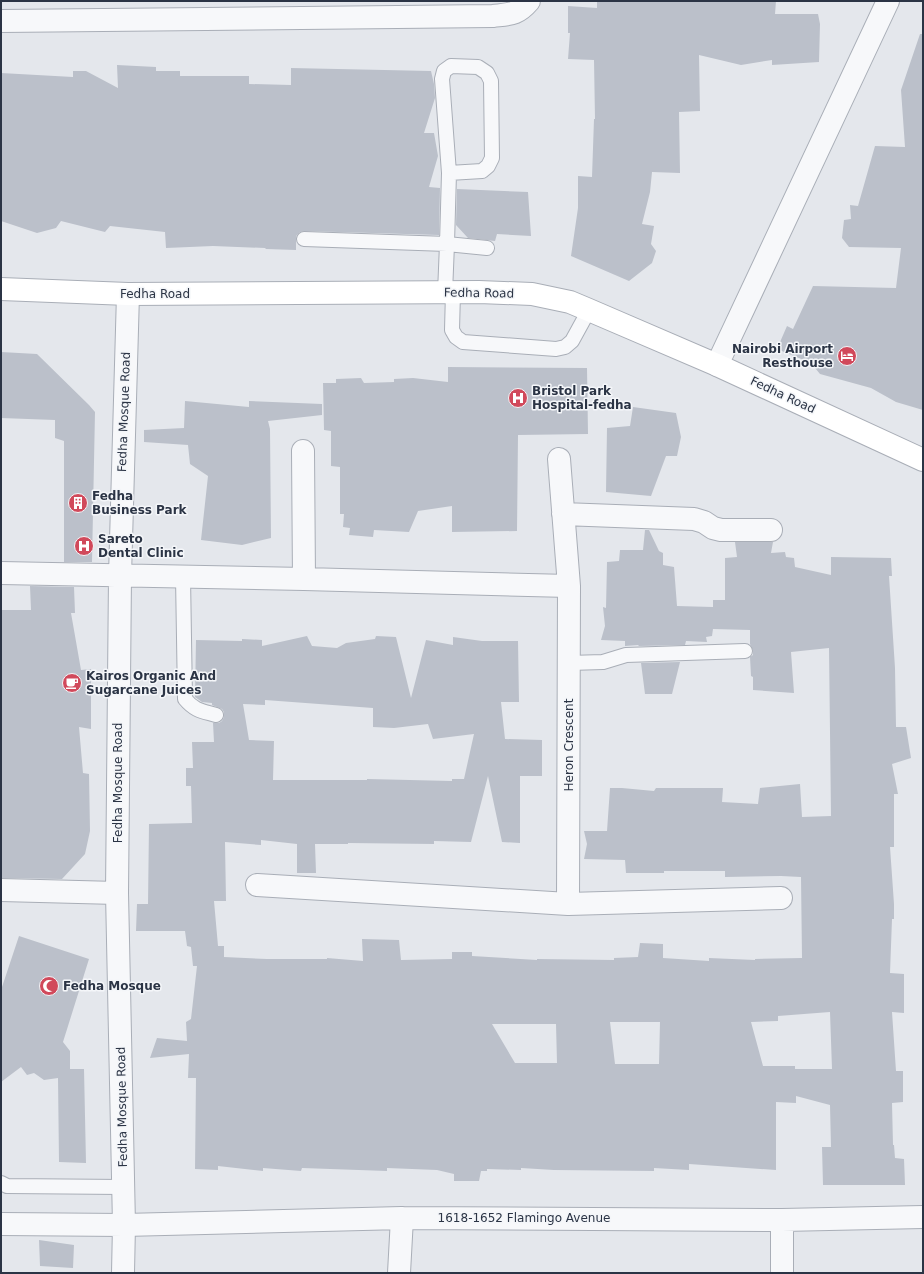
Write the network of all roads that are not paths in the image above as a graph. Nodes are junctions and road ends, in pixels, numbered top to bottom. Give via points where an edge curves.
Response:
1 (529, 1) edge
2 (888, 1) edge
3 (1, 21) edge
4 (449, 173) junction
5 (304, 239) dead end
6 (447, 244) junction
7 (487, 248) dead end
8 (1, 289) edge
9 (449, 292) junction
10 (128, 294) junction
11 (589, 310) junction
12 (717, 365) junction
13 (303, 451) dead end
14 (559, 459) dead end
15 (923, 460) edge
16 (563, 514) junction
17 (771, 530) dead end
18 (1, 573) edge
19 (120, 576) junction
20 (183, 577) junction
21 (304, 579) junction
22 (569, 586) junction
23 (746, 651) dead end
24 (569, 663) junction
25 (216, 715) dead end
26 (257, 885) dead end
27 (1, 890) edge
28 (117, 893) junction
29 (781, 898) dead end
30 (568, 904) junction
31 (1, 1183) edge
32 (123, 1187) junction
33 (923, 1217) edge
34 (402, 1218) junction
35 (782, 1220) junction
36 (1, 1224) edge
37 (124, 1225) junction
38 (123, 1273) edge
39 (399, 1273) edge
40 (782, 1273) edge

1 - 3 street via 522,9 513,13 493,16
2 - 12 street
4 - 4 lane via 442,79 444,71 451,66 478,67 487,73 491,81 492,158 482,171
4 - 6 lane
5 - 6 lane
6 - 7 lane
6 - 9 lane
8 - 10 street, Fedha Road
9 - 10 street, Fedha Road
9 - 11 street, Fedha Road via 532,294 570,302
9 - 11 lane via 452,330 463,342 556,349 565,347 572,341
10 - 19 street, Fedha Mosque Road
11 - 12 street, Fedha Road
12 - 15 street, Fedha Road
13 - 21 street
14 - 16 street, Heron Crescent
16 - 17 street via 694,519 722,530
16 - 22 street, Heron Crescent
18 - 19 street
19 - 20 street
19 - 28 street, Fedha Mosque Road
20 - 21 street
20 - 25 lane via 185,699 198,710
21 - 22 street
22 - 24 street, Heron Crescent
23 - 24 lane via 626,655 603,662
24 - 30 street, Heron Crescent
26 - 30 street
27 - 28 street
28 - 32 street, Fedha Mosque Road
29 - 30 street
31 - 32 lane via 7,1186
32 - 37 street, Fedha Mosque Road
33 - 35 street, 1618-1652 Flamingo Avenue
34 - 35 street, 1618-1652 Flamingo Avenue
34 - 37 street, 1618-1652 Flamingo Avenue
34 - 39 street
35 - 40 street
36 - 37 street, 1618-1652 Flamingo Avenue
37 - 38 street, Fedha Mosque Road

